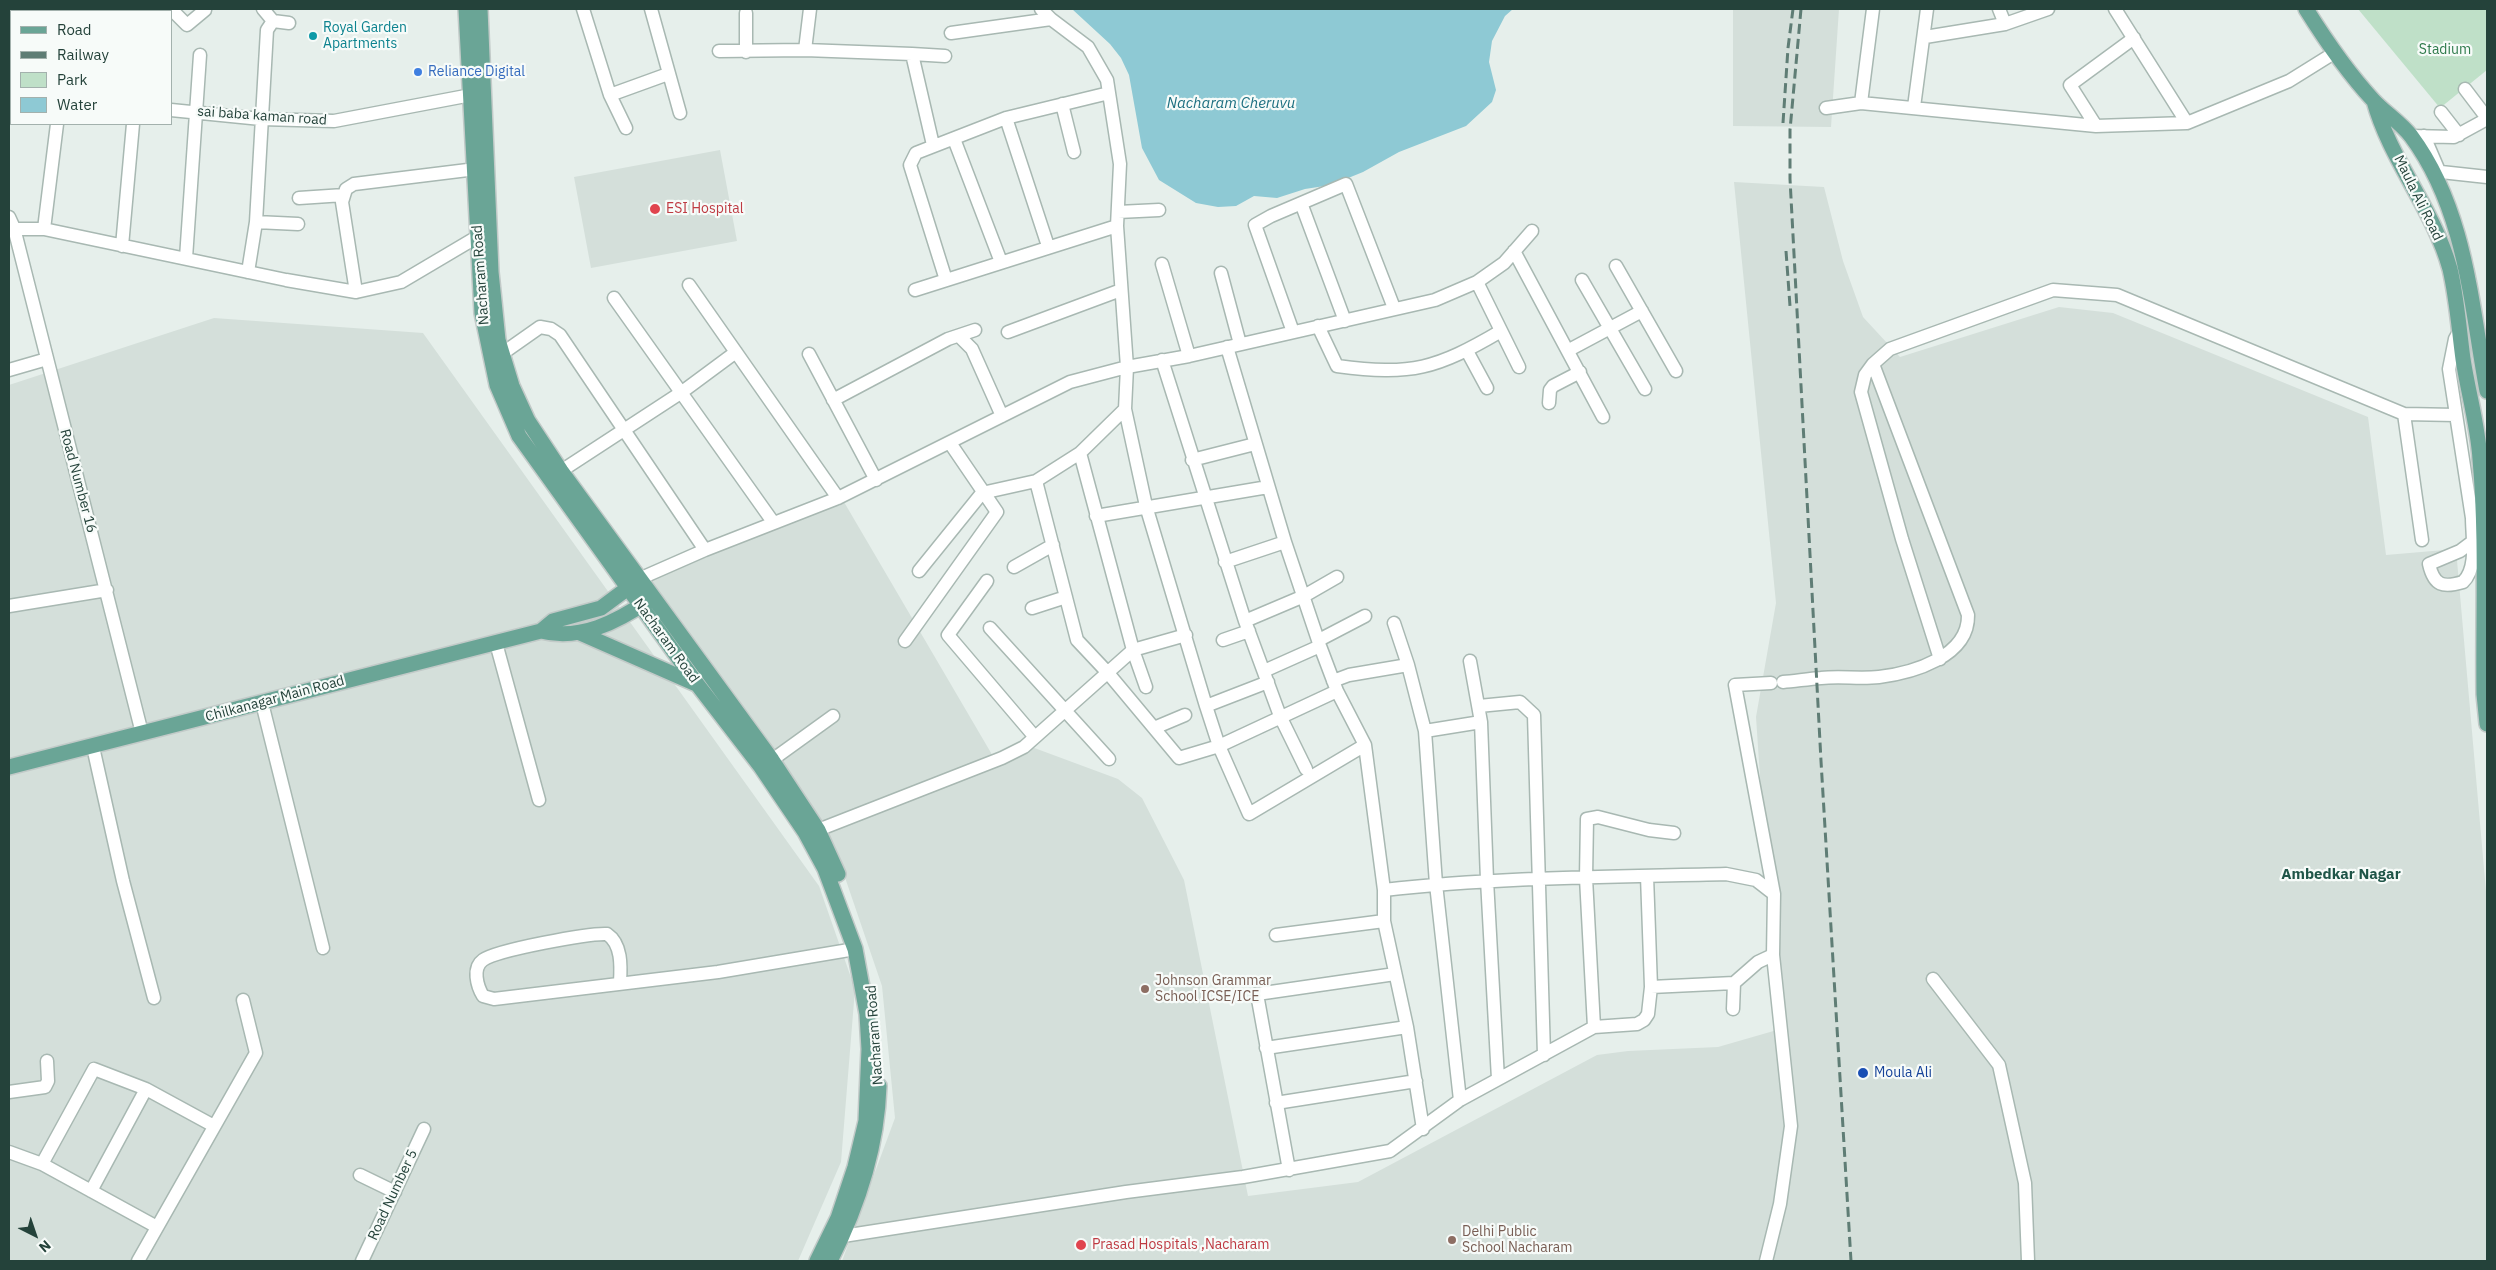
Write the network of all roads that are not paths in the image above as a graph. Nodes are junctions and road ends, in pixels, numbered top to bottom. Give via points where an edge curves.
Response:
1 (171, 9) edge
2 (263, 9) edge
3 (466, 9) edge
4 (480, 9) edge
5 (583, 9) edge
6 (651, 9) edge
7 (810, 9) edge
8 (1041, 9) edge
9 (1873, 9) edge
10 (1927, 9) edge
11 (1999, 9) edge
12 (2115, 9) edge
13 (2306, 9) edge
14 (205, 10) dead end
15 (2043, 10) edge
16 (746, 13) dead end
17 (1051, 20) junction
18 (273, 22) junction
19 (289, 23) dead end
20 (2005, 24) junction
21 (951, 33) dead end
22 (1925, 37) junction
23 (2134, 38) junction
24 (805, 50) junction
25 (718, 51) dead end
26 (746, 52) junction
27 (2334, 53) junction
28 (912, 54) junction
29 (200, 55) dead end
30 (945, 56) dead end
31 (668, 74) junction
32 (2465, 89) dead end
33 (1109, 93) junction
34 (471, 95) junction
35 (610, 96) junction
36 (2374, 101) junction
37 (1861, 103) junction
38 (1062, 104) junction
39 (1914, 107) junction
40 (1826, 108) dead end
41 (172, 110) edge
42 (196, 112) junction
43 (2441, 112) dead end
44 (680, 113) dead end
45 (1006, 118) junction
46 (261, 119) junction
47 (2487, 119) edge
48 (2187, 123) junction
49 (57, 125) edge
50 (133, 125) edge
51 (2096, 126) junction
52 (626, 128) dead end
53 (2459, 135) junction
54 (2418, 136) junction
55 (954, 138) junction
56 (933, 145) junction
57 (1074, 152) dead end
58 (480, 168) junction
59 (2436, 172) junction
60 (2487, 177) edge
61 (344, 194) junction
62 (299, 198) dead end
63 (1300, 203) junction
64 (2447, 205) junction
65 (1159, 210) dead end
66 (1118, 212) junction
67 (2429, 214) junction
68 (256, 222) junction
69 (298, 224) dead end
70 (11, 225) edge
71 (1117, 226) junction
72 (44, 229) junction
73 (1532, 231) dead end
74 (477, 237) junction
75 (122, 246) junction
76 (1048, 246) junction
77 (1514, 251) junction
78 (186, 258) junction
79 (1001, 262) junction
80 (1162, 264) dead end
81 (1616, 266) dead end
82 (248, 272) junction
83 (1221, 274) dead end
84 (946, 280) junction
85 (1582, 280) dead end
86 (1477, 282) junction
87 (689, 285) dead end
88 (2470, 289) junction
89 (914, 290) dead end
90 (1121, 290) junction
91 (356, 292) junction
92 (2454, 292) junction
93 (614, 298) dead end
94 (1394, 308) junction
95 (1642, 311) junction
96 (1345, 321) junction
97 (1318, 326) junction
98 (1610, 328) junction
99 (2461, 328) junction
100 (975, 330) dead end
101 (1501, 331) junction
102 (1008, 332) dead end
103 (1293, 332) junction
104 (960, 337) junction
105 (1240, 344) junction
106 (1227, 347) junction
107 (1569, 350) junction
108 (1467, 351) junction
109 (736, 352) junction
110 (2484, 352) edge
111 (502, 353) junction
112 (809, 354) dead end
113 (1188, 356) junction
114 (47, 359) junction
115 (1162, 360) junction
116 (1873, 364) junction
117 (1127, 367) junction
118 (1519, 367) dead end
119 (9, 370) edge
120 (1676, 371) dead end
121 (1580, 372) junction
122 (1486, 388) dead end
123 (1645, 389) dead end
124 (2487, 391) edge
125 (682, 392) junction
126 (833, 400) junction
127 (1549, 402) dead end
128 (1125, 410) junction
129 (2404, 414) junction
130 (2456, 415) junction
131 (1002, 416) junction
132 (1604, 417) dead end
133 (624, 429) junction
134 (950, 443) junction
135 (1255, 444) junction
136 (1080, 453) junction
137 (1192, 460) junction
138 (561, 471) junction
139 (876, 480) junction
140 (1036, 481) junction
141 (1268, 487) junction
142 (982, 493) junction
143 (1206, 497) junction
144 (838, 498) junction
145 (1146, 506) junction
146 (1096, 516) junction
147 (773, 522) junction
148 (2422, 540) dead end
149 (1285, 542) junction
150 (2472, 542) dead end
151 (1053, 545) junction
152 (705, 550) junction
153 (1225, 562) junction
154 (1014, 567) dead end
155 (919, 571) dead end
156 (1337, 577) dead end
157 (988, 581) dead end
158 (634, 583) junction
159 (107, 590) junction
160 (1304, 596) junction
161 (1066, 597) junction
162 (647, 601) junction
163 (9, 606) edge
164 (1032, 608) dead end
165 (1365, 616) dead end
166 (1394, 623) dead end
167 (1247, 626) junction
168 (990, 628) dead end
169 (541, 631) junction
170 (580, 633) junction
171 (1186, 635) junction
172 (1223, 640) dead end
173 (906, 641) dead end
174 (496, 643) junction
175 (1319, 643) junction
176 (1133, 650) junction
177 (1940, 659) junction
178 (1470, 661) dead end
179 (1408, 665) junction
180 (1108, 673) junction
181 (1266, 676) junction
182 (697, 684) junction
183 (1335, 686) junction
184 (1146, 687) dead end
185 (262, 703) junction
186 (1206, 706) junction
187 (1479, 706) junction
188 (1064, 711) junction
189 (1186, 715) dead end
190 (834, 716) dead end
191 (1280, 716) junction
192 (1481, 722) junction
193 (2487, 724) edge
194 (1154, 728) junction
195 (1425, 731) junction
196 (142, 733) junction
197 (1034, 736) junction
198 (1366, 745) junction
199 (1219, 746) junction
200 (93, 747) junction
201 (1109, 759) dead end
202 (772, 760) junction
203 (9, 768) edge
204 (1306, 769) dead end
205 (538, 800) dead end
206 (818, 830) junction
207 (1674, 832) dead end
208 (1647, 876) junction
209 (1586, 878) junction
210 (1486, 880) junction
211 (1538, 881) junction
212 (1436, 884) junction
213 (1384, 890) junction
214 (1774, 894) junction
215 (1384, 921) junction
216 (1276, 935) dead end
217 (323, 948) dead end
218 (855, 949) junction
219 (1773, 955) junction
220 (1395, 974) junction
221 (1933, 979) dead end
222 (620, 982) junction
223 (1734, 983) junction
224 (1651, 987) junction
225 (154, 998) dead end
226 (243, 1000) dead end
227 (1734, 1009) dead end
228 (1407, 1027) junction
229 (1594, 1028) junction
230 (1266, 1048) junction
231 (1544, 1054) junction
232 (48, 1061) dead end
233 (1498, 1079) junction
234 (1416, 1081) junction
235 (146, 1089) junction
236 (9, 1092) edge
237 (1460, 1100) junction
238 (1276, 1103) junction
239 (214, 1126) junction
240 (1423, 1128) junction
241 (424, 1129) dead end
242 (9, 1152) edge
243 (42, 1164) junction
244 (1289, 1170) junction
245 (360, 1175) dead end
246 (91, 1191) junction
247 (395, 1192) junction
248 (157, 1227) junction
249 (837, 1234) junction
250 (138, 1261) edge
251 (362, 1261) edge
252 (816, 1261) edge
253 (830, 1261) edge
254 (1766, 1261) edge
255 (2028, 1261) edge

1 - 14 street via 187,25
2 - 18 street
3 - 34 main road, Nacharam Road
4 - 58 main road, Nacharam Road
5 - 35 street
6 - 31 street
7 - 24 street
8 - 17 street
9 - 37 street
10 - 22 street
11 - 20 street
12 - 23 street
13 - 27 main road, Maula Ali Road
15 - 20 street
16 - 26 street
17 - 21 street
17 - 33 street via 1088,47 1107,80
18 - 19 street
18 - 46 street via 267,30
20 - 22 street
22 - 39 street
23 - 48 street
23 - 51 street via 2070,85
24 - 26 street
24 - 28 street
25 - 26 street
27 - 36 main road, Maula Ali Road
27 - 48 street via 2289,81
28 - 30 street
28 - 56 street
29 - 42 street
31 - 35 street
31 - 44 street
32 - 47 street
33 - 38 street
33 - 66 street via 1120,164
34 - 46 street, sai baba kaman road via 334,121
34 - 58 main road, Nacharam Road
35 - 52 street
36 - 54 main road, Maula Ali Road
36 - 67 main road, Maula Ali Road via 2381,128
37 - 39 street
37 - 40 street
38 - 45 street
38 - 57 street
39 - 51 street
41 - 42 street, sai baba kaman road
42 - 46 street, sai baba kaman road
42 - 78 street
43 - 53 street
45 - 55 street
45 - 76 street
46 - 68 street
47 - 53 street
48 - 51 street
49 - 72 street
50 - 75 street
53 - 54 street
54 - 59 main road, Maula Ali Road
55 - 56 street
55 - 79 street
56 - 84 street via 916,153 910,165
58 - 61 street via 354,184
58 - 74 main road, Nacharam Road
58 - 111 main road, Nacharam Road
59 - 60 street
59 - 64 main road, Maula Ali Road
61 - 62 street
61 - 91 street via 342,202
63 - 94 street via 1346,184
63 - 96 street
63 - 103 street via 1255,226
64 - 67 main road
64 - 88 main road, Maula Ali Road via 2460,240
65 - 66 street
66 - 71 street
67 - 92 main road, Maula Ali Road via 2450,270
68 - 69 street
68 - 82 street
70 - 72 street
70 - 114 street, Road Number 16
71 - 76 street
71 - 90 street
72 - 75 street
73 - 77 street
74 - 91 street via 401,282
74 - 158 main road, Nacharam Road via 486,341 497,385 519,436
75 - 78 street
76 - 79 street
77 - 86 street via 1504,263
77 - 107 street
78 - 82 street
79 - 84 street
80 - 113 street
81 - 95 street
82 - 91 street
83 - 105 street
84 - 89 street
85 - 98 street
86 - 94 street via 1435,300
86 - 101 street
87 - 109 street
88 - 92 main road
88 - 110 main road, Maula Ali Road via 2474,319
90 - 102 street
90 - 117 street
92 - 99 main road, Maula Ali Road
93 - 125 street
94 - 96 street
95 - 98 street
95 - 120 street
96 - 97 street
97 - 103 street
97 - 108 street via 1337,366 1374,371 1405,370 1428,367
98 - 107 street
98 - 123 street
99 - 130 street via 2455,339 2449,369
99 - 193 main road, Maula Ali Road via 2480,458
100 - 104 street
101 - 108 street
101 - 118 street
103 - 105 street
104 - 126 street via 948,339
104 - 131 street via 972,349
105 - 106 street
106 - 113 street
106 - 135 street
107 - 121 street
108 - 122 street
109 - 125 street
109 - 144 street
110 - 124 main road, Maula Ali Road
111 - 133 street via 540,327 556,332
111 - 138 main road, Nacharam Road via 528,421
112 - 126 street
113 - 115 street
114 - 119 street
114 - 159 street, Road Number 16
115 - 117 street
115 - 137 street
116 - 129 street via 1890,349 2053,290 2117,295
116 - 177 street via 1865,375 1861,392
116 - 177 street via 1968,615 1963,638
117 - 128 street
117 - 131 street via 1070,382
121 - 127 street via 1553,386
121 - 132 street
125 - 133 street
125 - 147 street
126 - 139 street
128 - 136 street
128 - 145 street
129 - 130 street
129 - 148 street
130 - 150 street via 2472,518
131 - 134 street
133 - 138 street
133 - 152 street
134 - 139 street
134 - 142 street
135 - 137 street
135 - 141 street
136 - 140 street
136 - 146 street
137 - 143 street
138 - 158 main road, Nacharam Road
139 - 144 street
140 - 142 street
140 - 151 street
141 - 143 street
141 - 149 street
142 - 155 street
142 - 173 street via 997,512
143 - 145 street
143 - 153 street
144 - 147 street
145 - 146 street
145 - 171 street
146 - 176 street
147 - 152 street
149 - 153 street
149 - 160 street
151 - 154 street
151 - 161 street
152 - 158 street
153 - 167 street
156 - 160 street
157 - 197 street via 948,635
158 - 162 main road, Nacharam Road
158 - 169 main road via 601,608 553,621
159 - 163 street
159 - 196 street, Road Number 16
160 - 167 street
160 - 175 street
161 - 164 street
161 - 180 street via 1077,640
162 - 170 main road via 613,622
162 - 182 main road, Nacharam Road
162 - 202 main road, Nacharam Road
165 - 175 street
166 - 179 street
167 - 172 street
167 - 181 street
168 - 188 street
169 - 170 main road via 557,635
169 - 174 main road, Chilkanagar Main Road
170 - 182 main road
171 - 176 street
171 - 186 street
174 - 185 main road, Chilkanagar Main Road
174 - 205 street
175 - 181 street
175 - 183 street
176 - 180 street
176 - 184 street
177 - 214 street via 1879,677 1735,685
178 - 187 street
179 - 183 street via 1349,675
179 - 195 street
180 - 188 street
180 - 194 street
181 - 186 street
181 - 191 street
182 - 218 main road, Nacharam Road via 805,832 825,869
183 - 191 street
183 - 198 street
185 - 196 main road, Chilkanagar Main Road
185 - 217 street
186 - 199 street
187 - 192 street
187 - 211 street via 1520,702 1534,715
188 - 197 street
188 - 201 street
189 - 194 street
190 - 202 street
191 - 199 street
191 - 204 street
192 - 195 street
192 - 210 street
194 - 199 street via 1179,758
195 - 212 street
196 - 200 main road, Chilkanagar Main Road
197 - 206 street via 1024,746 1002,758
198 - 199 street via 1249,814
198 - 213 street
200 - 203 main road, Chilkanagar Main Road
200 - 225 street
202 - 206 main road, Nacharam Road
206 - 249 main road, Nacharam Road via 858,929 870,971 877,1014 878,1113 872,1150 861,1190
207 - 209 street via 1649,830 1591,816 1587,819
208 - 209 street
208 - 214 street via 1726,874 1756,880
208 - 224 street
209 - 211 street
209 - 229 street
210 - 211 street
210 - 212 street
210 - 233 street
211 - 231 street
212 - 213 street
212 - 237 street
213 - 215 street
214 - 219 street
215 - 216 street
215 - 220 street
218 - 222 street via 718,972
218 - 249 main road, Nacharam Road via 867,1014 869,1093 866,1121
219 - 223 street via 1758,962
219 - 254 street via 1791,1126 1780,1204
220 - 228 street
220 - 230 street via 1257,994
221 - 255 street via 1998,1065 2025,1183
222 - 222 street via 621,963 616,942 607,934 508,951 484,960 477,973 481,993 487,998
223 - 224 street
223 - 227 street
224 - 229 street via 1648,1014 1644,1020 1637,1024
226 - 239 street via 256,1053
228 - 230 street
228 - 234 street
229 - 231 street
230 - 238 street
231 - 233 street
232 - 236 street via 45,1087
233 - 237 street
234 - 238 street
234 - 240 street
235 - 239 street
235 - 243 street via 94,1069
235 - 246 street
237 - 240 street
238 - 244 street
239 - 248 street
240 - 244 street via 1390,1151
241 - 247 street, Road Number 5
242 - 243 street
243 - 246 street
244 - 249 street
245 - 247 street
246 - 248 street
247 - 251 street, Road Number 5
248 - 250 street
249 - 252 main road, Nacharam Road
249 - 253 main road, Nacharam Road

